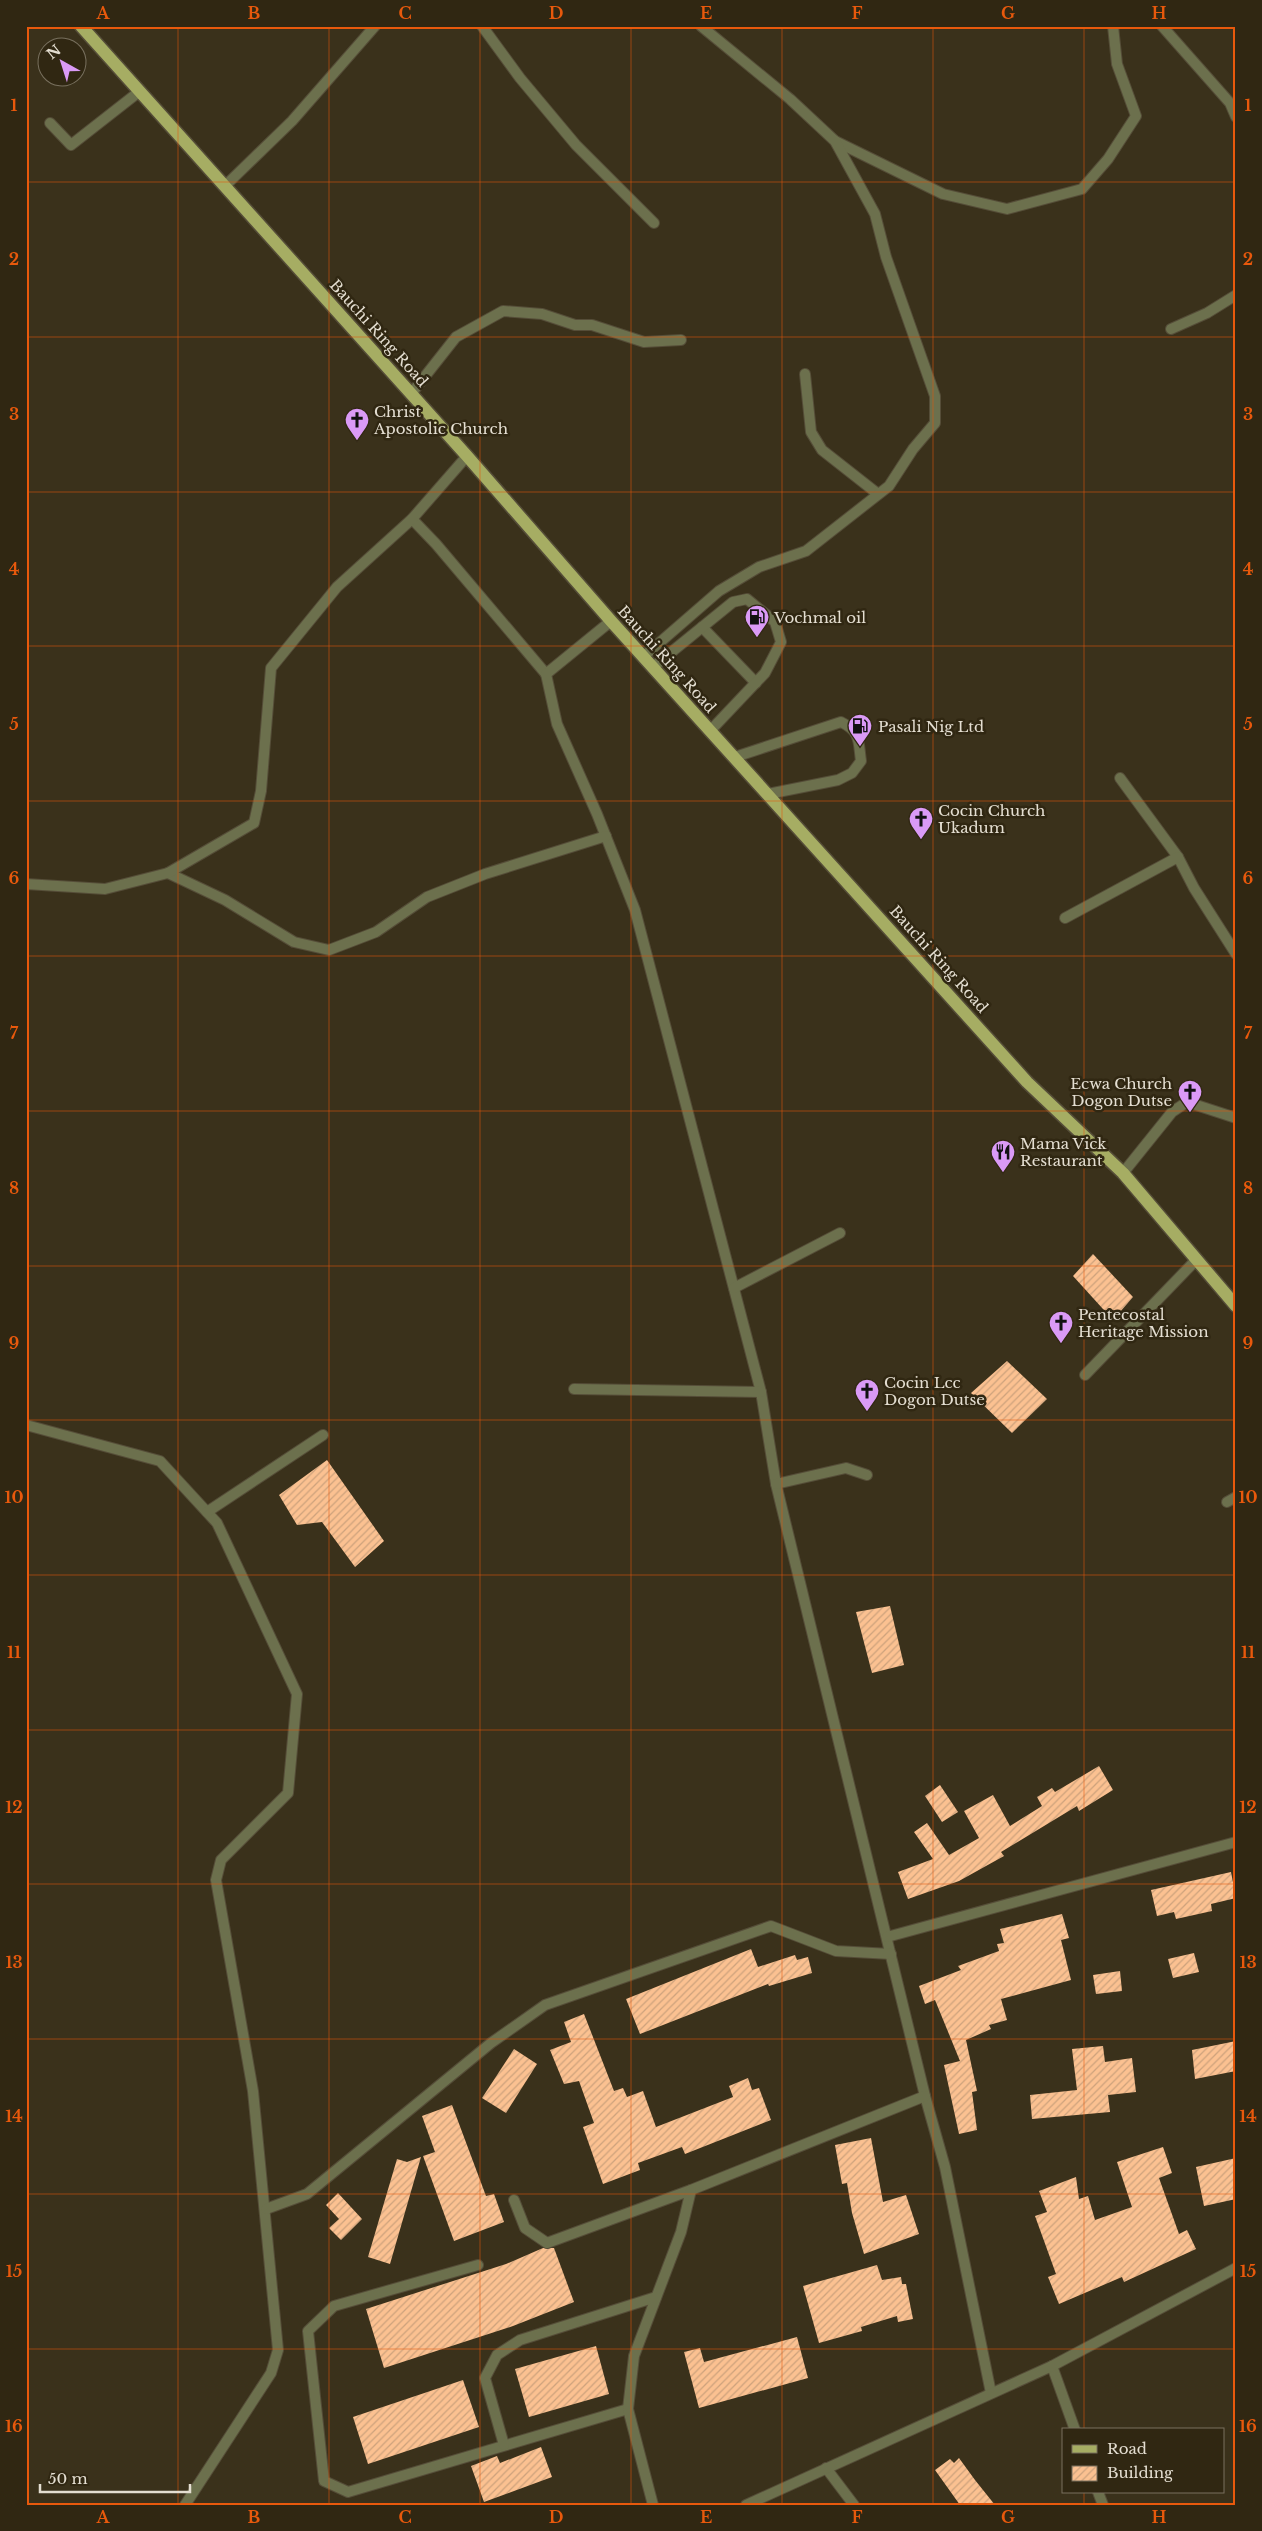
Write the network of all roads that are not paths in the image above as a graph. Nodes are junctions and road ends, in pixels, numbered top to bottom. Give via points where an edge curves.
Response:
1 (81, 26) edge
2 (374, 26) edge
3 (482, 26) edge
4 (701, 26) edge
5 (1113, 26) edge
6 (1162, 26) edge
7 (140, 91) junction
8 (1236, 116) edge
9 (50, 123) dead end
10 (835, 141) junction
11 (226, 185) junction
12 (654, 223) dead end
13 (1236, 295) edge
14 (1171, 329) dead end
15 (681, 340) dead end
16 (805, 374) dead end
17 (411, 394) junction
18 (467, 456) junction
19 (878, 494) junction
20 (412, 519) junction
21 (611, 621) junction
22 (702, 627) junction
23 (643, 657) junction
24 (653, 667) junction
25 (546, 674) junction
26 (756, 683) junction
27 (710, 731) junction
28 (735, 758) junction
29 (1120, 778) dead end
30 (768, 794) junction
31 (606, 836) junction
32 (1178, 857) junction
33 (168, 873) junction
34 (26, 884) edge
35 (1065, 918) dead end
36 (1236, 954) edge
37 (1236, 1118) edge
38 (1124, 1173) junction
39 (840, 1233) dead end
40 (1196, 1260) junction
41 (734, 1288) junction
42 (1236, 1306) edge
43 (1085, 1375) dead end
44 (574, 1389) dead end
45 (761, 1392) junction
46 (26, 1425) edge
47 (323, 1435) dead end
48 (867, 1474) dead end
49 (776, 1484) junction
50 (207, 1512) junction
51 (1236, 1842) edge
52 (887, 1937) junction
53 (891, 1954) junction
54 (925, 2096) junction
55 (691, 2190) junction
56 (514, 2200) dead end
57 (266, 2209) junction
58 (478, 2265) dead end
59 (1236, 2268) edge
60 (656, 2297) junction
61 (1052, 2366) junction
62 (991, 2393) junction
63 (628, 2409) junction
64 (1074, 2428) edge
65 (504, 2445) junction
66 (826, 2468) junction
67 (185, 2505) edge
68 (653, 2505) edge
69 (746, 2505) edge
70 (854, 2505) edge

1 - 7 main road, Bauchi Ring Road
2 - 11 street via 292,121
3 - 12 street via 576,145
4 - 10 street via 790,98
5 - 10 street via 1117,64 1136,116 1108,159 1082,189 1007,209 943,194
6 - 8 street via 1230,103
7 - 9 street via 71,145
7 - 11 main road, Bauchi Ring Road
10 - 19 street via 876,214 886,257 935,396 935,422 889,486
11 - 17 main road, Bauchi Ring Road
13 - 14 street via 1207,313
15 - 17 street via 644,342 592,325 575,325 542,314 504,311 456,337
16 - 19 street via 811,432 822,450
17 - 18 main road, Bauchi Ring Road
18 - 20 street
18 - 21 main road, Bauchi Ring Road
19 - 23 street via 806,551 759,567 719,591
20 - 25 street
20 - 33 street via 337,587 271,668 261,791 254,823
21 - 23 main road, Bauchi Ring Road
21 - 25 street
22 - 24 street
22 - 26 street
22 - 26 street via 733,602 747,599 775,622 781,642
23 - 24 main road, Bauchi Ring Road
24 - 27 main road, Bauchi Ring Road
25 - 31 street via 557,724
26 - 27 street
27 - 28 main road, Bauchi Ring Road
28 - 30 main road, Bauchi Ring Road
28 - 30 street via 840,722 858,734 861,761 852,773 838,780
29 - 32 street
30 - 38 main road, Bauchi Ring Road via 1027,1082
31 - 33 street via 486,874 427,897 376,932 330,950 294,942 225,900
31 - 41 street via 635,910
32 - 35 street
32 - 36 street
33 - 34 street via 105,889
37 - 38 street via 1187,1102 1172,1112
38 - 40 main road, Bauchi Ring Road
39 - 41 street
40 - 42 main road, Bauchi Ring Road
40 - 43 street
41 - 45 street
44 - 45 street
45 - 49 street
46 - 50 street via 160,1461
47 - 50 street
48 - 49 street via 846,1468
49 - 52 street
50 - 57 street via 217,1523 297,1694 288,1793 221,1860 216,1880 254,2091
51 - 52 street
52 - 53 street
53 - 54 street
53 - 57 street via 836,1951 771,1926 545,2005 491,2043 307,2194
54 - 55 street
54 - 62 street via 946,2167
55 - 56 street via 547,2243 525,2228
55 - 60 street via 681,2232
57 - 67 street via 278,2350 271,2373
58 - 65 street via 334,2306 308,2331 324,2481 348,2492
59 - 61 street
60 - 63 street via 634,2356
60 - 65 street via 520,2340 497,2355 485,2378
61 - 62 street
61 - 64 street
62 - 66 street
63 - 65 street
63 - 68 street
66 - 69 street
66 - 70 street

